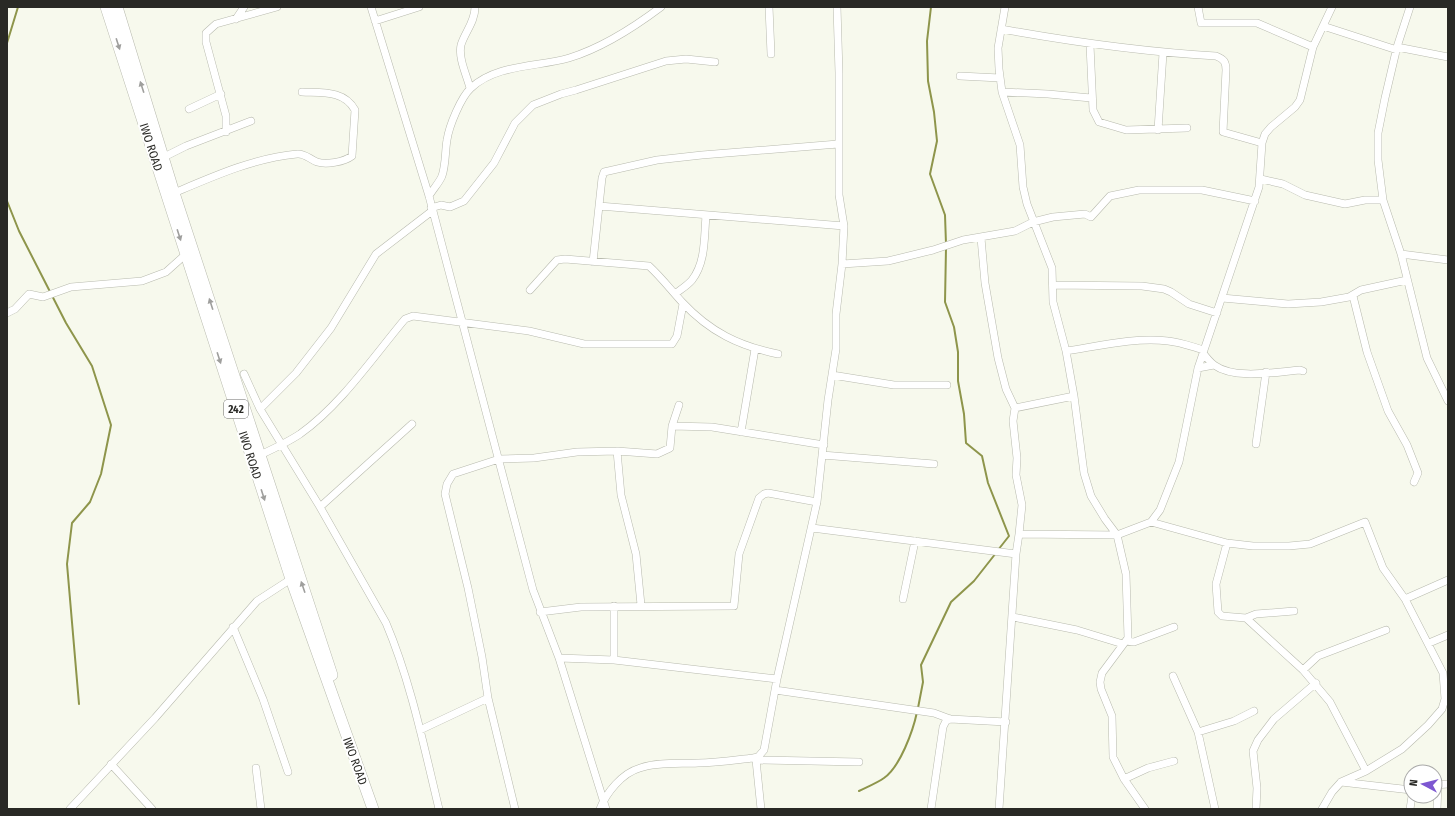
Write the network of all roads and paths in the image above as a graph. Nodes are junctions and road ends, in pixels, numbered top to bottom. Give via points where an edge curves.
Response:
1 (106, 7) edge
2 (117, 7) edge
3 (244, 7) edge
4 (277, 7) edge
5 (371, 7) edge
6 (419, 7) edge
7 (475, 7) edge
8 (661, 7) edge
9 (769, 7) edge
10 (837, 7) edge
11 (1005, 7) edge
12 (1198, 7) edge
13 (1332, 7) edge
14 (1410, 7) edge
15 (236, 18) junction
16 (375, 21) junction
17 (1323, 26) junction
18 (1001, 29) junction
19 (1090, 45) junction
20 (1313, 47) junction
21 (1397, 48) junction
22 (1163, 53) junction
23 (771, 54) dead end
24 (1448, 57) edge
25 (715, 62) dead end
26 (960, 76) dead end
27 (1000, 78) junction
28 (470, 88) junction
29 (302, 92) dead end
30 (1002, 92) junction
31 (221, 94) junction
32 (1092, 98) junction
33 (189, 109) dead end
34 (144, 110) junction
35 (251, 121) dead end
36 (1187, 128) dead end
37 (1158, 130) junction
38 (226, 132) junction
39 (1262, 143) junction
40 (838, 144) junction
41 (164, 156) junction
42 (1261, 179) junction
43 (174, 193) junction
44 (429, 196) junction
45 (1383, 200) junction
46 (1255, 201) junction
47 (599, 206) junction
48 (431, 209) junction
49 (706, 216) junction
50 (1033, 222) junction
51 (844, 226) junction
52 (981, 238) junction
53 (1401, 254) junction
54 (186, 255) junction
55 (1448, 260) edge
56 (593, 262) junction
57 (842, 264) junction
58 (1407, 280) junction
59 (1054, 285) junction
60 (530, 290) dead end
61 (675, 294) junction
62 (1353, 296) junction
63 (1222, 298) junction
64 (683, 304) junction
65 (7, 313) edge
66 (1217, 313) junction
67 (461, 323) junction
68 (755, 349) junction
69 (1066, 351) junction
70 (1204, 352) junction
71 (778, 354) dead end
72 (1214, 365) junction
73 (1198, 368) junction
74 (1303, 371) dead end
75 (1266, 372) junction
76 (244, 374) dead end
77 (832, 375) junction
78 (947, 385) dead end
79 (1074, 396) junction
80 (1448, 401) edge
81 (679, 405) dead end
82 (1015, 408) junction
83 (260, 409) junction
84 (412, 424) dead end
85 (672, 426) junction
86 (741, 432) junction
87 (1256, 444) dead end
88 (281, 445) junction
89 (824, 445) junction
90 (618, 451) junction
91 (260, 455) junction
92 (822, 455) junction
93 (499, 459) junction
94 (934, 464) dead end
95 (1414, 482) dead end
96 (817, 502) junction
97 (320, 507) junction
98 (1151, 522) junction
99 (812, 528) junction
100 (1019, 534) junction
101 (1117, 535) junction
102 (915, 541) junction
103 (1228, 543) junction
104 (1016, 554) junction
105 (291, 579) junction
106 (1448, 580) edge
107 (903, 599) dead end
108 (1405, 599) junction
109 (641, 605) junction
110 (614, 606) junction
111 (1294, 611) dead end
112 (540, 612) junction
113 (1013, 617) junction
114 (1246, 618) junction
115 (232, 627) junction
116 (1174, 627) dead end
117 (1386, 630) dead end
118 (1448, 635) edge
119 (1124, 642) junction
120 (1429, 643) junction
121 (559, 658) junction
122 (614, 660) junction
123 (1303, 670) junction
124 (1173, 676) dead end
125 (777, 679) junction
126 (1316, 683) junction
127 (775, 690) junction
128 (488, 698) junction
129 (1447, 698) edge
130 (1254, 712) dead end
131 (950, 719) junction
132 (1006, 722) junction
133 (420, 730) junction
134 (1198, 732) junction
135 (352, 745) junction
136 (757, 758) junction
137 (1174, 761) dead end
138 (860, 762) dead end
139 (111, 764) junction
140 (256, 768) dead end
141 (1366, 771) junction
142 (288, 772) dead end
143 (1124, 778) junction
144 (1341, 782) junction
145 (1403, 789) edge
146 (603, 799) junction
147 (70, 809) edge
148 (152, 809) edge
149 (261, 809) edge
150 (373, 809) edge
151 (381, 809) edge
152 (439, 809) edge
153 (515, 809) edge
154 (600, 809) edge
155 (606, 809) edge
156 (761, 809) edge
157 (930, 809) edge
158 (999, 809) edge
159 (1146, 809) edge
160 (1215, 809) edge
161 (1256, 809) edge
162 (1322, 809) edge

1 -> 34 main road, IWO ROAD / 242
34 -> 2 main road, IWO ROAD
3 - 15 street
4 - 15 street
5 - 16 street
6 - 16 street
7 - 28 street via 474,17 461,46
8 - 28 street via 628,32 583,53 490,75
9 - 23 street
10 - 40 street
11 - 18 street
12 - 20 street via 1201,23 1258,24
13 - 17 street
14 - 21 street
15 - 31 street via 216,24 206,33 206,42
16 - 44 street
17 - 20 street
17 - 21 street
18 - 19 street
18 - 27 street via 998,48
19 - 22 street
19 - 32 street
20 - 39 street via 1300,100 1271,127
21 - 24 street
21 - 45 street via 1378,133 1378,160
22 - 37 street
22 - 39 street via 1216,56 1223,59 1226,70 1223,132
25 - 48 street via 686,59 666,61 533,105 515,123 494,163 464,202
26 - 27 street
27 - 30 street
28 - 44 street via 447,138 441,177
29 - 43 street via 335,93 352,104 355,110 352,156 345,160 322,163 302,153 273,157 219,174
30 - 32 street
30 - 50 street via 1020,145 1023,187
31 - 33 street
31 - 38 street via 226,116
32 - 37 street via 1095,117 1099,122 1126,130
34 - 41 main road, IWO ROAD
34 -> 54 main road, IWO ROAD / 242
35 - 38 street
36 - 37 street
38 - 41 street
39 - 42 street
40 - 47 street via 702,154 608,170 602,178
40 - 51 street via 839,195
41 - 43 main road, IWO ROAD
42 - 45 street via 1283,184 1305,195 1345,204
42 - 46 street
91 -> 43 main road, IWO ROAD
44 - 48 street
45 - 53 street
46 - 50 street via 1202,190 1139,190 1110,196 1091,217 1084,214
46 - 63 street
47 - 49 street
47 - 56 street
48 - 67 street
48 - 83 street via 376,254 331,328 296,373
49 - 51 street
49 - 61 street via 700,265 692,280
50 - 52 street via 1015,231
50 - 59 street via 1050,260
51 - 57 street
52 - 57 street via 874,263
52 - 82 street via 985,283 998,358 1006,390
53 - 55 street
53 - 58 street
54 - 65 street via 166,272 142,281 71,287 43,297 29,294 15,309
54 -> 105 main road, IWO ROAD / 242
56 - 60 street via 557,260
56 - 61 street via 648,266
57 - 77 street via 837,295 836,349
58 - 62 street via 1361,290
58 - 80 street via 1427,358
59 - 66 street via 1142,286 1164,289 1189,304
59 - 69 street via 1055,314
61 - 64 street
62 - 63 street via 1321,302 1288,304
62 - 95 street via 1367,352 1386,403 1418,473
63 - 66 street
64 - 67 street via 677,336 672,344 584,344 529,331
64 - 68 street via 718,333
66 - 70 street
67 - 88 street via 413,316 405,319 355,380 327,409 300,434
67 - 93 street
68 - 71 street
68 - 86 street
69 - 70 street via 1156,340 1170,341
69 - 79 street
70 - 72 street
70 - 73 street
72 - 73 street
72 - 75 street via 1234,372
73 - 98 street via 1179,462 1160,510
74 - 75 street
75 - 87 street
76 - 83 street
77 - 78 street via 894,385
77 - 89 street
79 - 82 street
79 - 101 street via 1084,473 1091,496
81 - 85 street
82 - 100 street via 1013,421 1016,475 1022,505
83 - 88 street
84 - 97 street
85 - 86 street via 712,427
85 - 90 street via 670,448 657,454
86 - 89 street
88 - 91 street
88 - 97 street
89 - 92 street
90 - 93 street
90 - 109 street via 621,495 636,554
135 -> 91 main road, IWO ROAD
92 - 94 street
92 - 96 street
93 - 112 street
93 - 128 street via 453,474 445,494 470,596
96 - 99 street
96 - 109 street via 768,493 759,498 739,554 734,606
97 - 133 street via 386,623 394,641
98 - 101 street
98 - 103 street
99 - 102 street
99 - 125 street
100 - 101 street
100 - 104 street
101 - 119 street via 1128,591 1128,638
102 - 104 street
102 - 107 street
103 - 108 street via 1275,546 1310,544 1365,522 1383,568
103 - 114 street via 1216,584 1218,612 1222,616
104 - 113 street
105 - 115 street via 256,601
105 - 135 main road, IWO ROAD / 242
106 - 108 street
108 - 120 street
109 - 110 street
110 - 112 street
110 - 122 street
111 - 114 street via 1256,614
112 - 121 street
113 - 119 street
113 - 132 street
114 - 123 street
115 - 139 street via 155,718
115 - 142 street via 263,699
116 - 119 street via 1134,642
117 - 123 street via 1318,656
118 - 120 street
119 - 143 street via 1102,673 1100,682 1112,716 1113,758
120 - 129 street via 1443,673
121 - 122 street
121 - 146 street
122 - 125 street
123 - 126 street
124 - 134 street
125 - 127 street
126 - 141 street via 1336,713
126 - 161 street via 1274,720 1258,740 1253,751 1257,788
127 - 131 street via 934,713
127 - 136 street via 764,750
128 - 133 street
128 - 153 street
129 - 141 street via 1428,725 1402,749
130 - 134 street
131 - 132 street
131 - 157 street via 944,727
132 - 158 street
133 - 152 street
134 - 160 street
135 - 150 main road, IWO ROAD / 242
135 - 151 main road, IWO ROAD
136 - 138 street
136 - 146 street via 638,768
136 - 156 street
137 - 143 street
139 - 147 street
139 - 148 street
140 - 149 street
141 - 144 street
143 - 159 street
144 - 145 street
144 - 162 street
146 - 154 street
146 - 155 street

